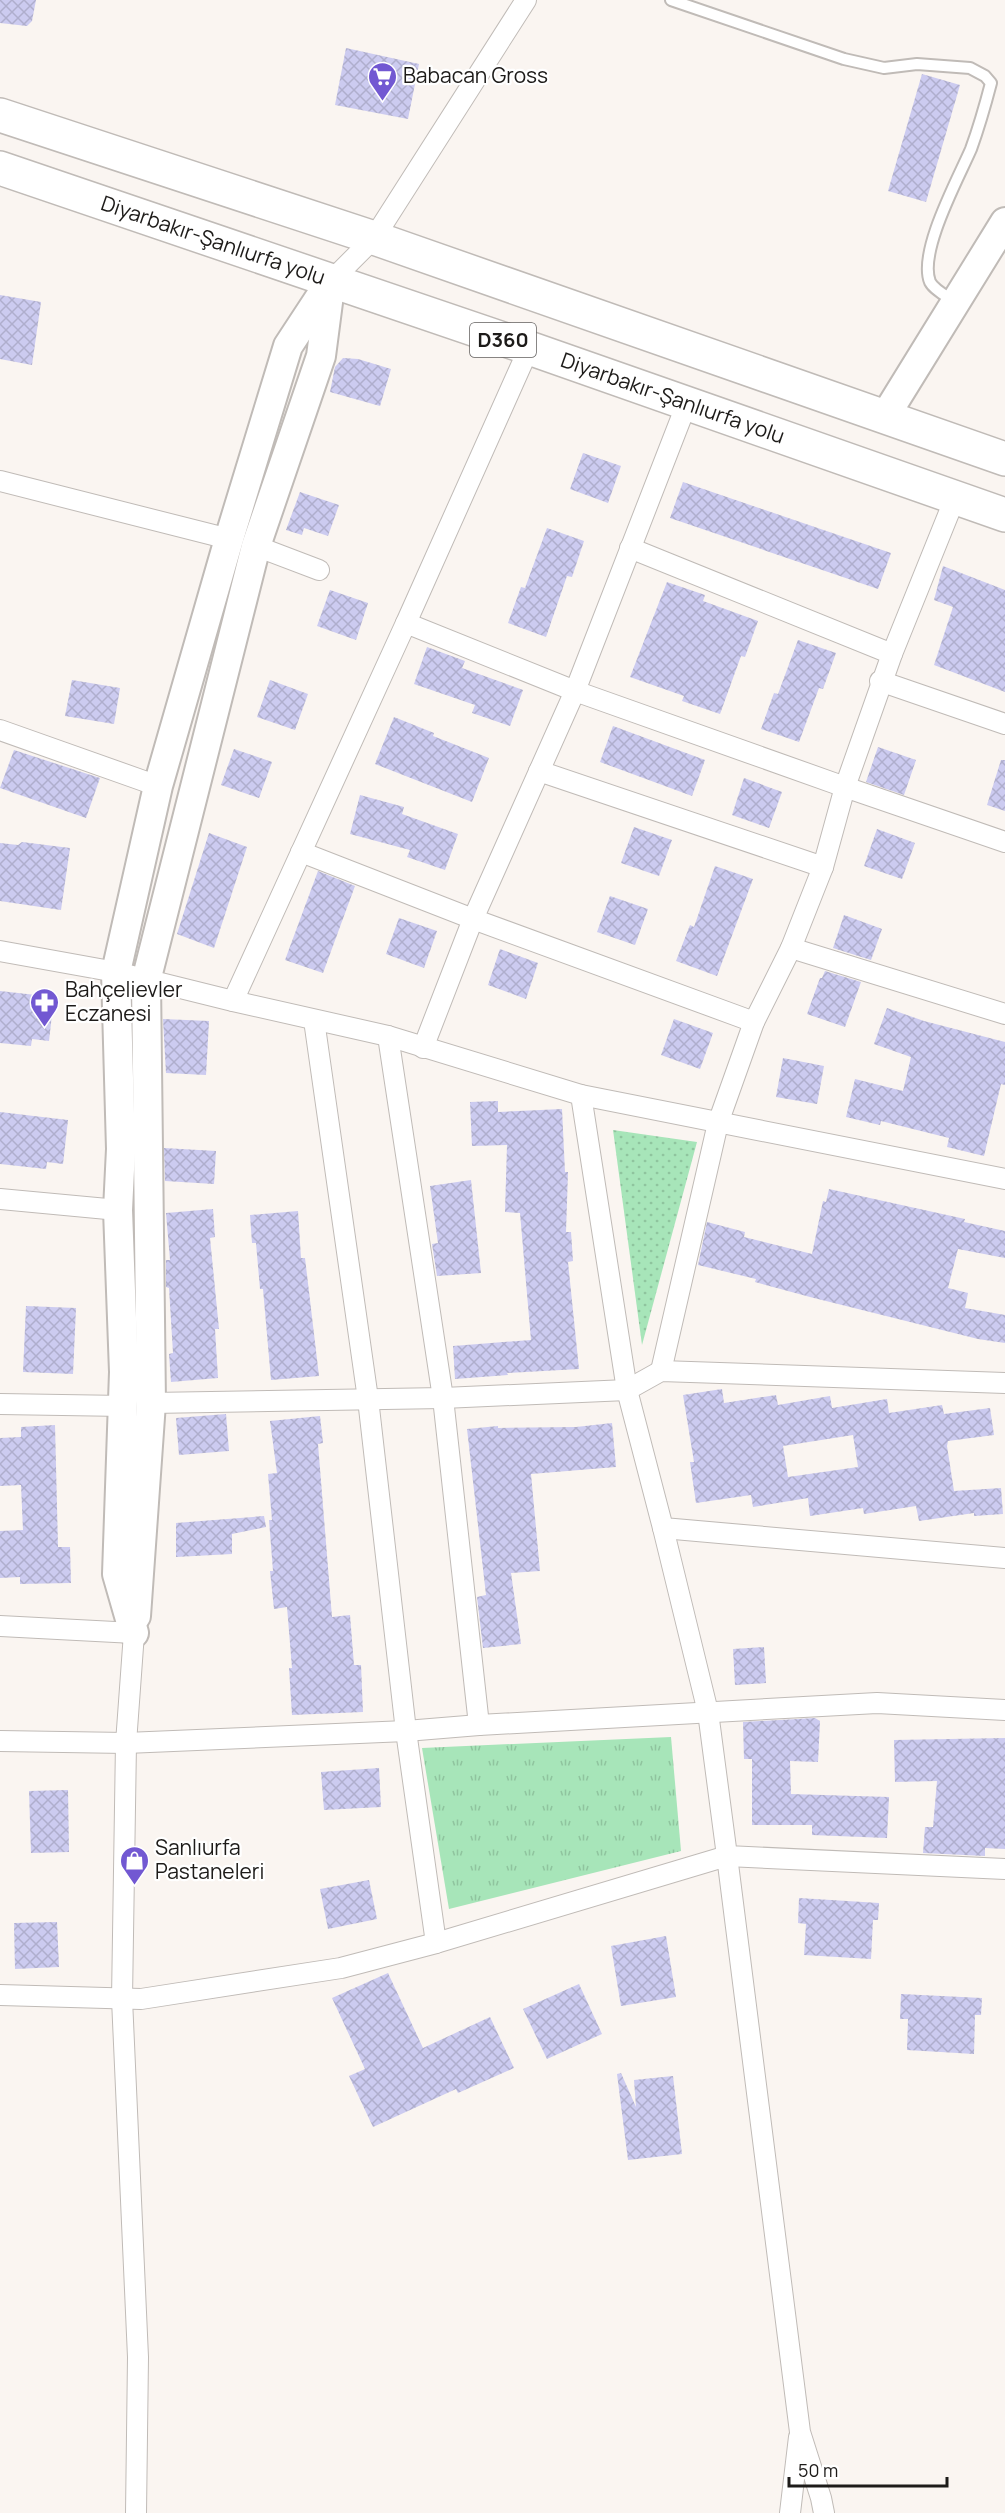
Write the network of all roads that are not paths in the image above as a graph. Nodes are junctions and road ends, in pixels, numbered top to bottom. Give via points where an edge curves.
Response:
1 (526, 0) edge
2 (671, 0) edge
3 (0, 115) edge
4 (0, 168) edge
5 (1005, 222) edge
6 (374, 238) junction
7 (330, 282) junction
8 (955, 303) junction
9 (529, 348) junction
10 (687, 403) junction
11 (884, 418) junction
12 (1005, 459) edge
13 (0, 481) edge
14 (955, 498) junction
15 (1005, 515) edge
16 (229, 538) junction
17 (256, 546) junction
18 (630, 548) junction
19 (319, 570) dead end
20 (406, 623) junction
21 (892, 654) junction
22 (880, 681) junction
23 (575, 691) junction
24 (1005, 724) edge
25 (0, 730) edge
26 (539, 771) junction
27 (158, 786) junction
28 (845, 787) junction
29 (1005, 842) edge
30 (301, 852) junction
31 (823, 867) junction
32 (473, 919) junction
33 (791, 948) junction
34 (0, 951) edge
35 (116, 972) junction
36 (146, 981) junction
37 (233, 1001) junction
38 (1005, 1014) edge
39 (314, 1020) junction
40 (754, 1022) junction
41 (388, 1036) junction
42 (423, 1048) junction
43 (581, 1095) junction
44 (718, 1123) junction
45 (1005, 1179) edge
46 (0, 1199) edge
47 (118, 1210) junction
48 (661, 1371) junction
49 (1005, 1383) edge
50 (627, 1390) junction
51 (443, 1398) junction
52 (368, 1400) junction
53 (0, 1404) edge
54 (137, 1404) junction
55 (663, 1528) junction
56 (1005, 1558) edge
57 (0, 1626) edge
58 (134, 1633) junction
59 (1005, 1710) edge
60 (708, 1712) junction
61 (479, 1725) junction
62 (406, 1731) junction
63 (0, 1741) edge
64 (126, 1743) junction
65 (727, 1856) junction
66 (1005, 1869) edge
67 (436, 1943) junction
68 (0, 1995) edge
69 (122, 1999) junction
70 (800, 2432) junction
71 (136, 2513) edge
72 (790, 2513) edge
73 (824, 2513) edge

1 - 6 street
2 - 8 lane via 844,59 884,68 953,65 985,76 991,83 982,120 947,199 927,270 931,285
3 - 6 highway, D360
4 - 7 highway, Diyarbakır-Şanlıurfa yolu / D360
5 - 8 street
6 - 7 street
6 - 11 highway, D360
7 - 9 highway, Diyarbakır-Şanlıurfa yolu / D360
7 - 16 street via 288,346
7 - 17 street via 321,356
8 - 11 street
9 - 10 highway, Diyarbakır-Şanlıurfa yolu / D360
9 - 20 street
10 - 14 highway, Diyarbakır-Şanlıurfa yolu / D360
10 - 18 street
11 - 12 highway, D360
13 - 16 street
14 - 15 highway, Diyarbakır-Şanlıurfa yolu / D360
14 - 21 street
16 - 27 street
17 - 19 street
17 - 36 street
18 - 21 street
18 - 23 street
20 - 23 street
20 - 30 street
21 - 22 street
22 - 24 street
22 - 28 street
23 - 26 street
23 - 28 street
25 - 27 street
26 - 31 street
26 - 32 street
27 - 35 street
28 - 29 street
28 - 31 street
30 - 32 street
30 - 37 street
31 - 33 street
32 - 40 street
32 - 42 street
33 - 38 street
33 - 40 street
34 - 35 street
35 - 36 street
35 - 47 street via 121,1149
36 - 37 street
36 - 54 street
37 - 39 street
39 - 41 street
39 - 52 street
40 - 44 street
41 - 42 street
41 - 51 street
42 - 43 street
43 - 44 street
43 - 50 street
44 - 45 street
44 - 48 street
46 - 47 street
47 - 54 street
48 - 49 street
48 - 50 street
50 - 51 street
50 - 55 street
51 - 52 street
51 - 61 street
52 - 54 street
52 - 62 street
53 - 54 street
54 - 58 street via 117,1574
55 - 56 street
55 - 60 street
57 - 58 street
58 - 64 street
59 - 60 street via 877,1703
60 - 61 street
60 - 65 street
61 - 62 street
62 - 64 street
62 - 67 street
63 - 64 street
64 - 69 street
65 - 66 street
65 - 67 street
65 - 70 street
67 - 69 street via 341,1968
68 - 69 street
69 - 71 street via 138,2357
70 - 72 street
70 - 73 street

